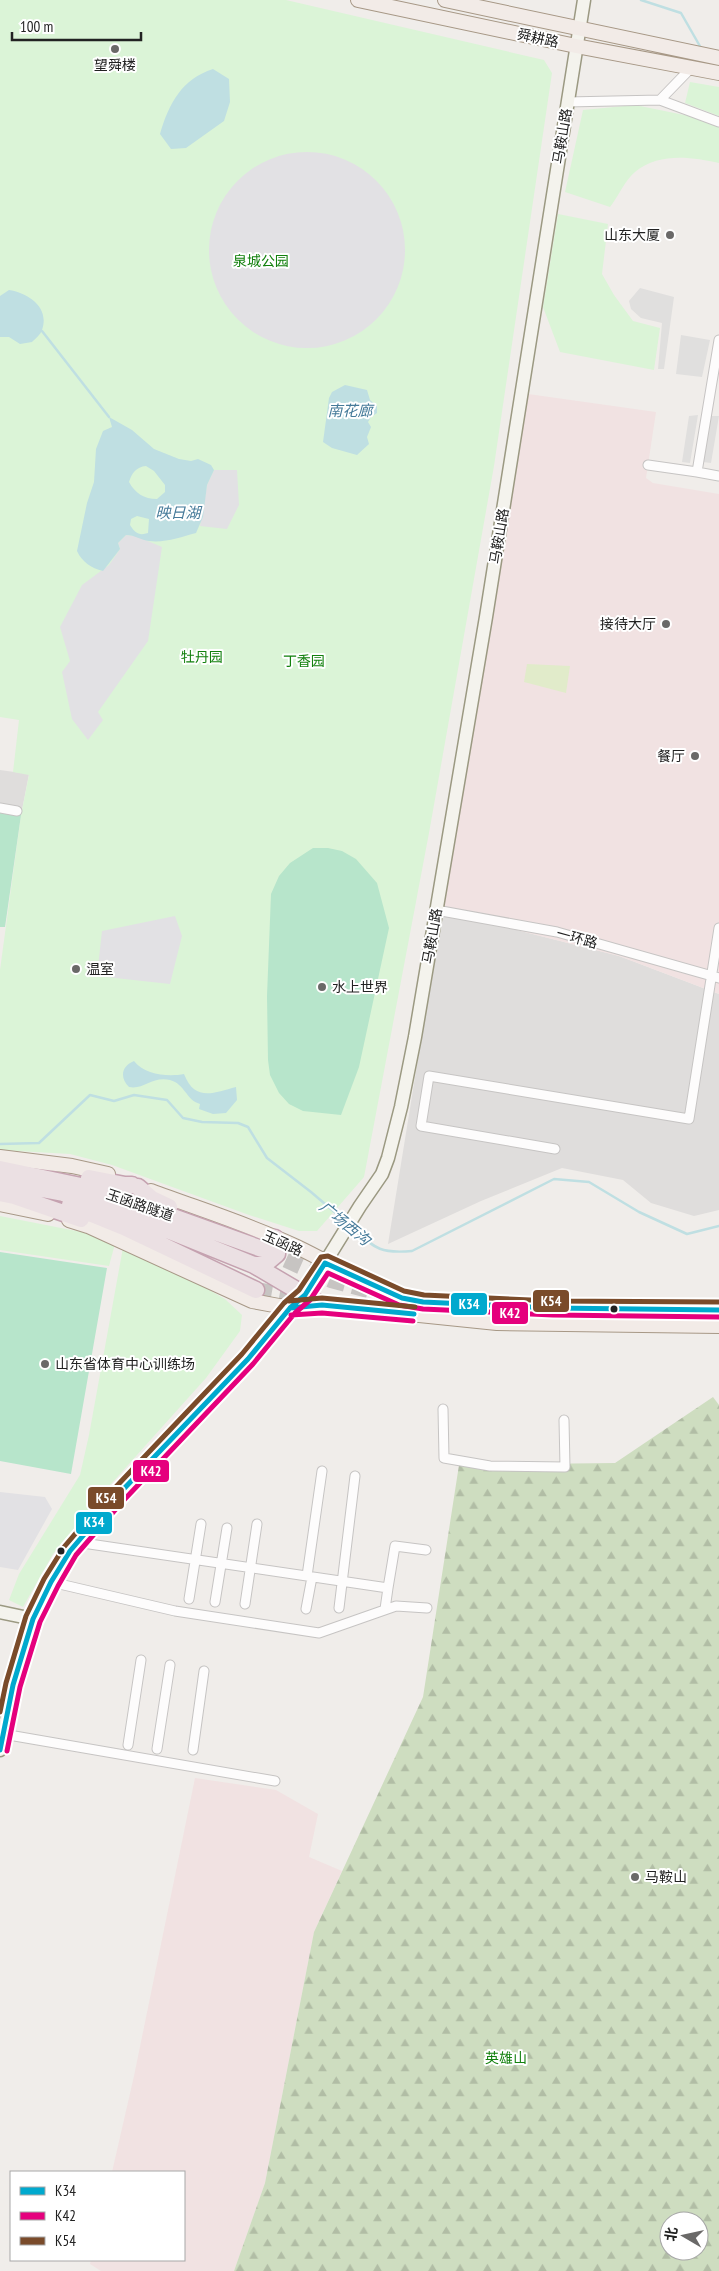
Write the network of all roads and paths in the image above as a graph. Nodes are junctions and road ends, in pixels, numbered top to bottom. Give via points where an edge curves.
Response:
1 (358, 0) edge
2 (445, 0) edge
3 (583, 3) edge
4 (580, 27) junction
5 (576, 46) junction
6 (718, 58) edge
7 (691, 68) junction
8 (719, 73) edge
9 (660, 100) junction
10 (567, 102) junction
11 (719, 122) edge
12 (719, 340) edge
13 (648, 465) dead end
14 (697, 472) junction
15 (719, 476) edge
16 (0, 808) edge
17 (17, 811) dead end
18 (436, 910) junction
19 (719, 928) edge
20 (715, 977) edge
21 (555, 1149) dead end
22 (0, 1157) edge
23 (12, 1175) edge
24 (0, 1182) edge
25 (135, 1186) junction
26 (0, 1193) edge
27 (0, 1204) edge
28 (275, 1238) junction
29 (236, 1239) junction
30 (262, 1249) tunnel mouth
31 (325, 1263) junction
32 (254, 1265) junction
33 (235, 1280) junction
34 (256, 1290) tunnel mouth
35 (305, 1295) junction
36 (322, 1305) junction
37 (290, 1308) junction
38 (719, 1310) edge
39 (719, 1326) edge
40 (443, 1409) dead end
41 (564, 1420) dead end
42 (322, 1471) dead end
43 (355, 1476) dead end
44 (201, 1524) dead end
45 (257, 1524) dead end
46 (227, 1528) dead end
47 (76, 1542) junction
48 (426, 1550) dead end
49 (194, 1560) junction
50 (221, 1564) junction
51 (250, 1568) junction
52 (310, 1576) junction
53 (342, 1581) junction
54 (51, 1582) junction
55 (388, 1588) junction
56 (189, 1599) dead end
57 (215, 1602) dead end
58 (245, 1604) dead end
59 (339, 1608) dead end
60 (427, 1608) dead end
61 (306, 1609) dead end
62 (385, 1609) junction
63 (0, 1612) edge
64 (33, 1619) junction
65 (141, 1660) dead end
66 (170, 1665) dead end
67 (204, 1671) dead end
68 (3, 1734) junction
69 (128, 1745) dead end
70 (157, 1749) dead end
71 (0, 1750) edge
72 (193, 1750) dead end
73 (275, 1781) dead end

1 - 5 main road, 舜耕路
2 - 4 main road, 舜耕路
3 - 4 main road, 马鞍山路
4 - 5 main road, 马鞍山路
4 - 6 main road, 舜耕路
5 - 7 main road, 舜耕路
5 - 10 main road, 马鞍山路
7 - 8 main road, 舜耕路
7 - 9 street
9 - 10 street
9 - 11 street
10 - 18 main road, 马鞍山路
12 - 14 street
13 - 14 street
14 - 15 street
16 - 17 street
18 - 20 street, 一环路 via 557,932
18 - 31 main road, 马鞍山路 via 401,1107 382,1174
19 - 20 street
20 - 21 street via 689,1119 430,1076 421,1126
22 - 25 main road, 玉函路 via 72,1166 118,1177
23 - 24 highway
23 - 25 highway via 30,1167
23 - 29 highway, 玉函路隧道 via 95,1189
23 - 32 highway via 113,1208
23 - 33 highway, 玉函路隧道
25 - 28 main road, 玉函路
25 - 29 highway via 152,1199
26 - 33 highway via 127,1235
27 - 37 main road via 88,1226 252,1301
28 - 31 main road, 玉函路
28 - 32 highway via 276,1254 264,1265
29 - 30 highway, 玉函路隧道
31 - 35 main road, 马鞍山路
31 - 38 main road, 玉函路 via 402,1298 423,1302
32 - 35 highway
33 - 34 highway, 玉函路隧道
35 - 36 highway
35 - 37 main road, 马鞍山路
36 - 37 main road
36 - 39 main road via 497,1323
37 - 47 main road, 马鞍山路 via 248,1359
40 - 41 street via 444,1458 490,1466 565,1467
42 - 52 street
43 - 53 street
44 - 49 street
45 - 51 street
46 - 50 street
47 - 49 street
47 - 54 main road, 马鞍山路
48 - 55 street via 395,1546
49 - 50 street
49 - 56 street
50 - 51 street
50 - 57 street
51 - 52 street
51 - 58 street
52 - 53 street
52 - 61 street
53 - 55 street
53 - 59 street
54 - 62 street via 175,1611 319,1633
54 - 64 main road, 马鞍山路
55 - 62 street
60 - 62 street via 396,1606
63 - 64 main road
64 - 68 main road, 马鞍山路 via 12,1685
65 - 69 street
66 - 70 street
67 - 72 street
68 - 71 main road, 马鞍山路
68 - 73 street

